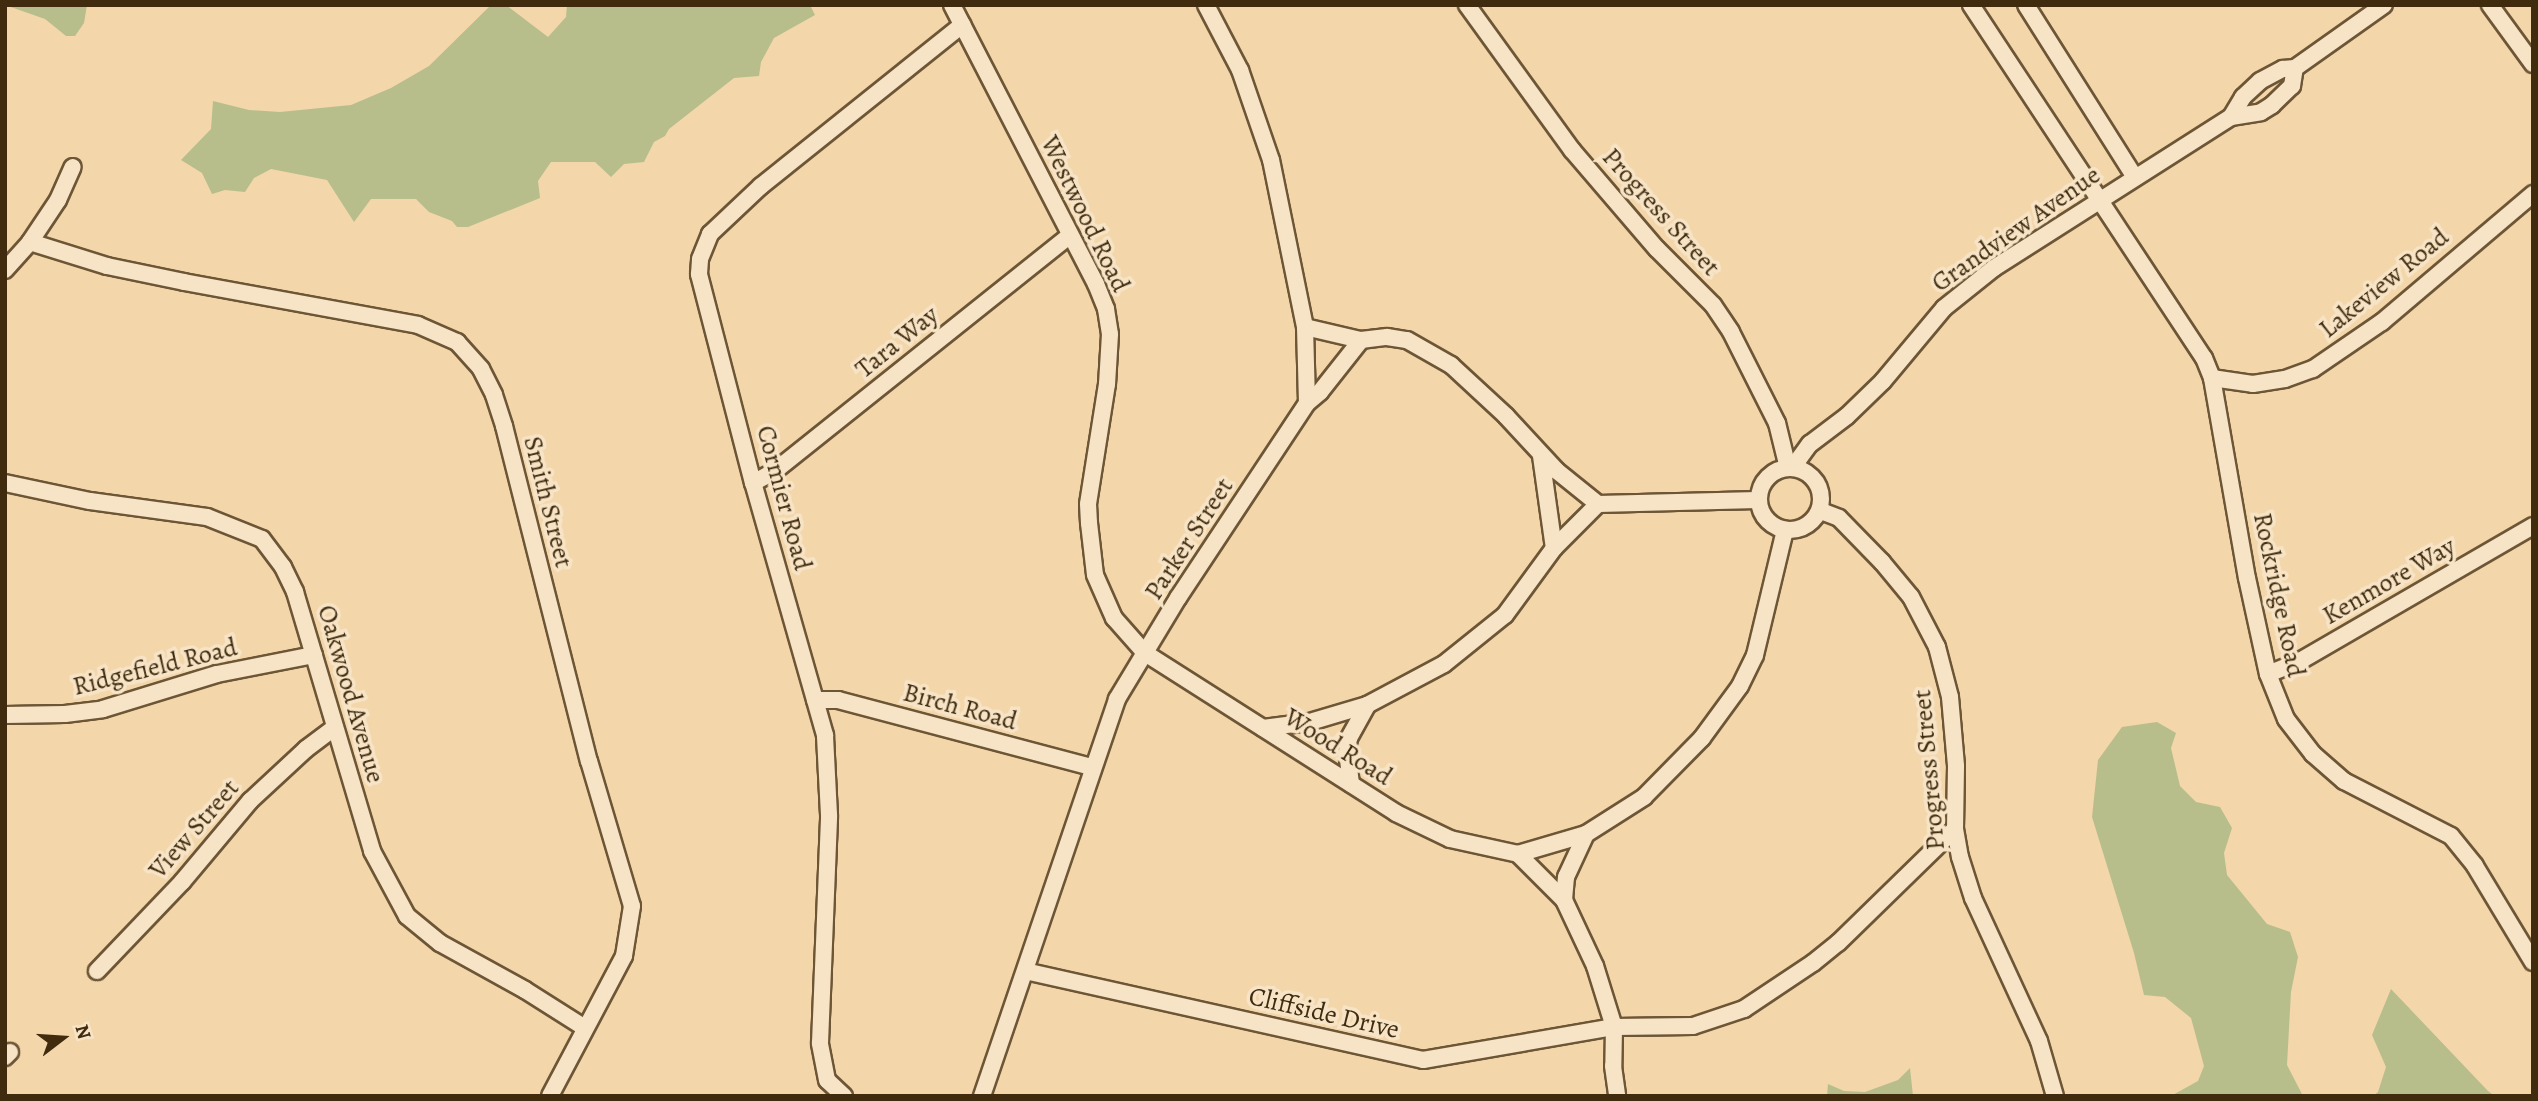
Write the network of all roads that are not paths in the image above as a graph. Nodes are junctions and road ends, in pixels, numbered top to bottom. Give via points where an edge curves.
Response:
1 (952, 5) edge
2 (1206, 5) edge
3 (1467, 5) edge
4 (1972, 5) edge
5 (2026, 5) edge
6 (2384, 5) edge
7 (2490, 5) edge
8 (962, 25) junction
9 (2533, 64) edge
10 (2295, 68) junction
11 (2231, 117) junction
12 (73, 167) dead end
13 (2134, 176) junction
14 (2533, 194) edge
15 (2099, 198) junction
16 (1069, 236) junction
17 (30, 243) junction
18 (5, 270) edge
19 (1305, 327) junction
20 (1361, 340) junction
21 (2212, 377) junction
22 (1307, 403) junction
23 (1541, 456) junction
24 (1790, 468) junction
25 (5, 483) edge
26 (753, 483) junction
27 (1758, 500) junction
28 (1598, 504) junction
29 (1821, 511) junction
30 (2533, 526) edge
31 (1785, 530) junction
32 (1553, 548) junction
33 (1145, 653) junction
34 (314, 655) junction
35 (2268, 674) junction
36 (815, 700) junction
37 (1367, 705) junction
38 (5, 715) edge
39 (335, 727) junction
40 (1263, 728) junction
41 (1092, 767) junction
42 (1351, 784) junction
43 (1955, 829) junction
44 (1586, 834) junction
45 (1518, 854) junction
46 (1564, 900) junction
47 (2533, 962) edge
48 (97, 971) dead end
49 (1025, 971) junction
50 (1614, 1027) junction
51 (585, 1028) junction
52 (550, 1096) edge
53 (844, 1096) edge
54 (982, 1096) edge
55 (1617, 1096) edge
56 (2055, 1096) edge

1 - 8 street, Westwood Road
2 - 19 street via 1240,70 1271,160
3 - 24 street, Progress Street via 1572,150 1657,249 1713,305 1777,423
4 - 15 street, Rockridge Road
5 - 13 street
6 - 10 street, Grandview Avenue
7 - 9 street
8 - 16 street, Westwood Road
8 - 26 street, Cormier Road via 761,186 710,234 704,247 699,274
10 - 11 street, Grandview Avenue via 2260,81
10 - 11 street, Grandview Avenue via 2292,86 2272,105 2261,112
11 - 13 street, Grandview Avenue
12 - 17 street
13 - 15 street, Grandview Avenue
14 - 21 street, Lakeview Road via 2382,322 2313,369 2253,384
15 - 21 street, Rockridge Road
15 - 24 street, Grandview Avenue via 1944,308 1883,381 1810,444
16 - 26 street, Tara Way via 776,471
16 - 33 street, Westwood Road via 1096,284 1110,334 1088,504 1090,553 1114,618
17 - 18 street
17 - 51 street, Smith Street via 107,266 418,325 457,342 481,369 504,426 589,761 632,906 624,956
19 - 20 street
19 - 22 street
20 - 22 street, Parker Street
20 - 23 street via 1407,340 1451,365
21 - 35 street, Rockridge Road via 2246,578
22 - 33 street, Parker Street
23 - 28 street
23 - 32 street
24 - 27 street via 1768,477
24 - 29 street via 1807,473 1821,492
25 - 34 street, Oakwood Avenue via 90,501 207,517 254,534 283,567
26 - 36 street, Cormier Road
27 - 28 street
27 - 31 street via 1770,524
28 - 32 street
29 - 31 street via 1806,525
29 - 43 street, Progress Street via 1839,518 1882,562 1911,597 1937,647 1951,709
30 - 35 street, Kenmore Way via 2300,661
31 - 44 street, Wood Road via 1755,655 1729,702 1644,797
32 - 37 street via 1505,615 1474,642
33 - 40 street, Wood Road
33 - 41 street, Parker Street via 1117,699
34 - 38 street, Ridgefield Road via 217,674 103,709
34 - 39 street, Oakwood Avenue
35 - 47 street, Rockridge Road via 2292,729 2328,768 2364,792 2435,825 2462,848
36 - 41 street, Birch Road via 838,700
36 - 53 street, Cormier Road via 825,735 829,815 820,1044 827,1080
37 - 40 street via 1310,722
37 - 42 street via 1349,738
39 - 48 street, View Street via 250,801 182,882
39 - 51 street, Oakwood Avenue via 372,851 407,916 440,943
40 - 42 street, Wood Road
41 - 49 street, Parker Street
42 - 45 street, Wood Road via 1427,830
43 - 50 street, Cliffside Drive via 1838,943 1744,1009 1693,1026
43 - 56 street, Progress Street via 1973,898 2029,1018
44 - 45 street, Wood Road
44 - 46 street via 1566,877
45 - 46 street
46 - 50 street via 1594,966
49 - 50 street, Cliffside Drive via 1423,1060
49 - 54 street, Parker Street
50 - 55 street
51 - 52 street, Smith Street

